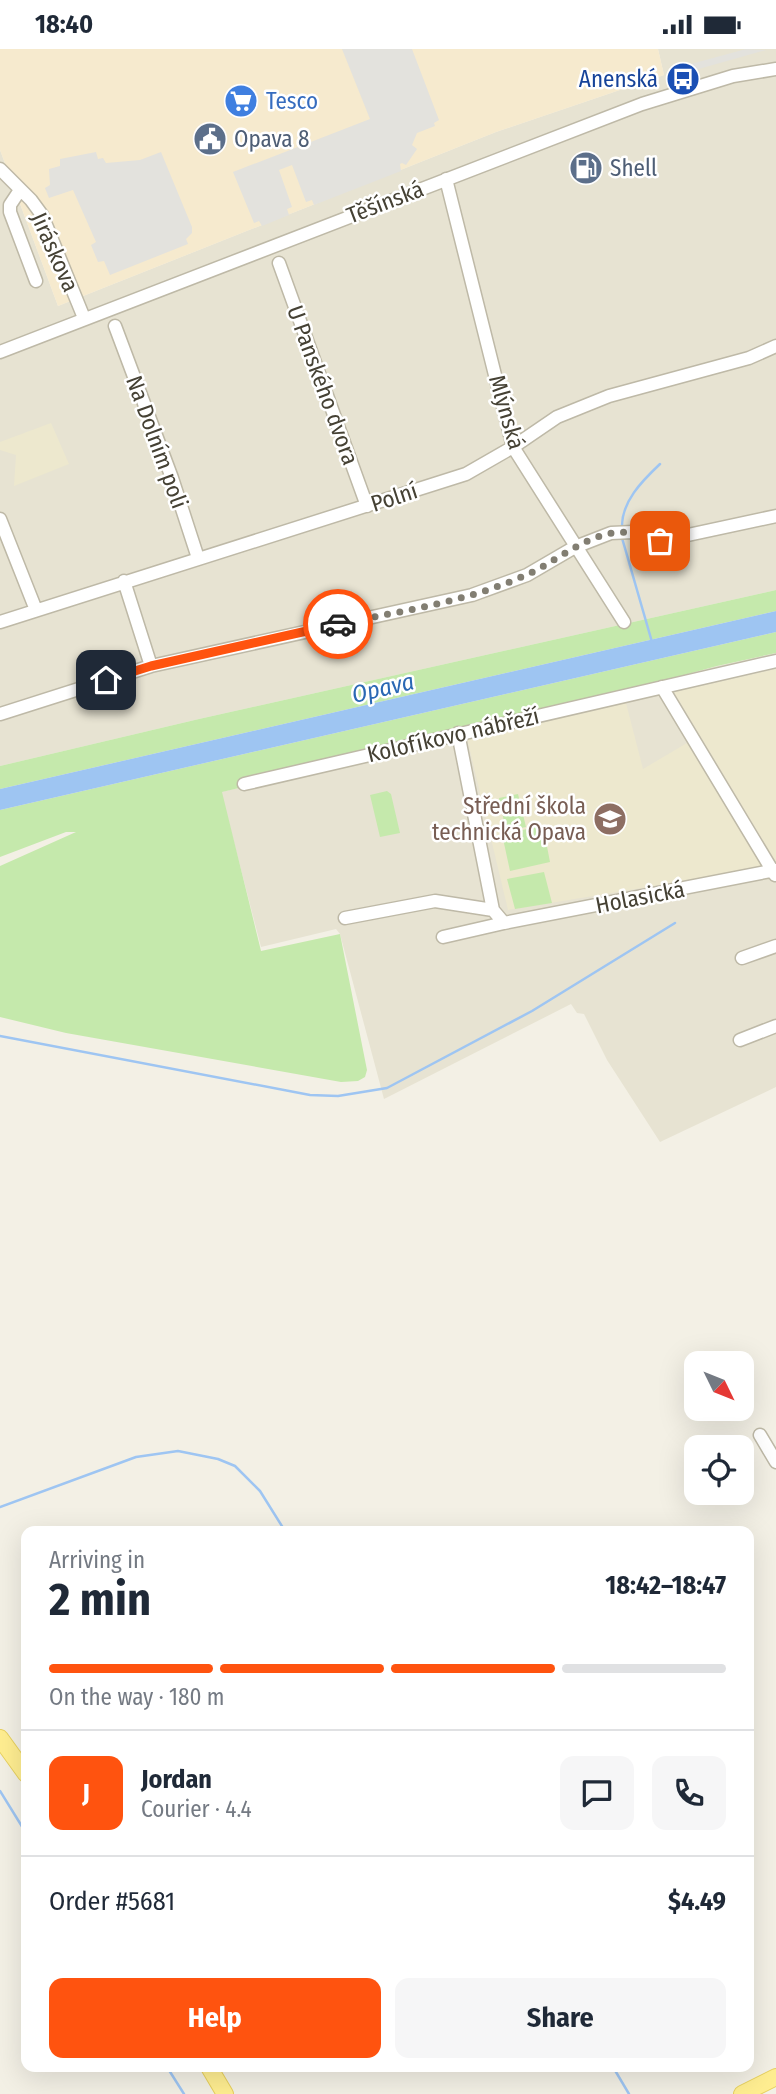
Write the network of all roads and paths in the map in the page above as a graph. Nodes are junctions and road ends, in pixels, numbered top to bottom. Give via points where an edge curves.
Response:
1 (776, 69) edge
2 (0, 169) edge
3 (446, 179) junction
4 (20, 190) junction
5 (279, 263) dead end
6 (36, 281) dead end
7 (84, 318) junction
8 (115, 326) dead end
9 (776, 346) edge
10 (0, 352) edge
11 (513, 447) junction
12 (367, 506) junction
13 (776, 516) edge
14 (0, 519) edge
15 (575, 547) junction
16 (198, 558) junction
17 (124, 581) junction
18 (36, 610) junction
19 (0, 622) edge
20 (624, 622) dead end
21 (776, 661) edge
22 (151, 666) junction
23 (662, 687) junction
24 (0, 714) edge
25 (458, 733) junction
26 (244, 783) dead end
27 (775, 873) edge
28 (493, 910) junction
29 (345, 918) dead end
30 (504, 923) junction
31 (443, 937) dead end
32 (776, 946) edge
33 (742, 958) dead end
34 (776, 1026) edge
35 (740, 1040) dead end
36 (760, 1434) dead end
37 (776, 1462) edge
38 (0, 1738) edge
39 (21, 1766) edge
40 (212, 2072) edge
41 (776, 2077) edge
42 (225, 2094) edge
43 (742, 2094) edge

1 - 3 street, Těšínská via 733,76 652,100
2 - 4 street, Jiráskova
3 - 7 street, Těšínská
3 - 11 street, Mlýnská
4 - 6 street, Jiráskova via 10,212
4 - 7 street, Jiráskova via 46,222
5 - 12 street, U Panského dvora
7 - 10 street, Těšínská
8 - 16 street, Na Dolním poli
9 - 11 street, Polní via 750,358 609,396 557,417
11 - 12 street, Polní via 466,474
11 - 15 street, Mlýnská
12 - 16 street, Polní
13 - 15 street via 660,541 633,532 611,533
14 - 18 street
15 - 20 street, Mlýnská
15 - 22 street via 527,575 472,595
16 - 17 street, Polní
17 - 18 street, Polní
17 - 22 street
18 - 19 street, Polní
21 - 23 street, Kolofíkovo nábřeží
22 - 24 street
23 - 25 street, Kolofíkovo nábřeží
23 - 27 street
25 - 26 street, Kolofíkovo nábřeží
25 - 28 street
27 - 30 street, Holasická
28 - 29 street via 435,901
28 - 30 street
30 - 31 street, Holasická
32 - 33 street
34 - 35 street
36 - 37 street
38 - 39 main road
40 - 42 main road
41 - 43 main road

